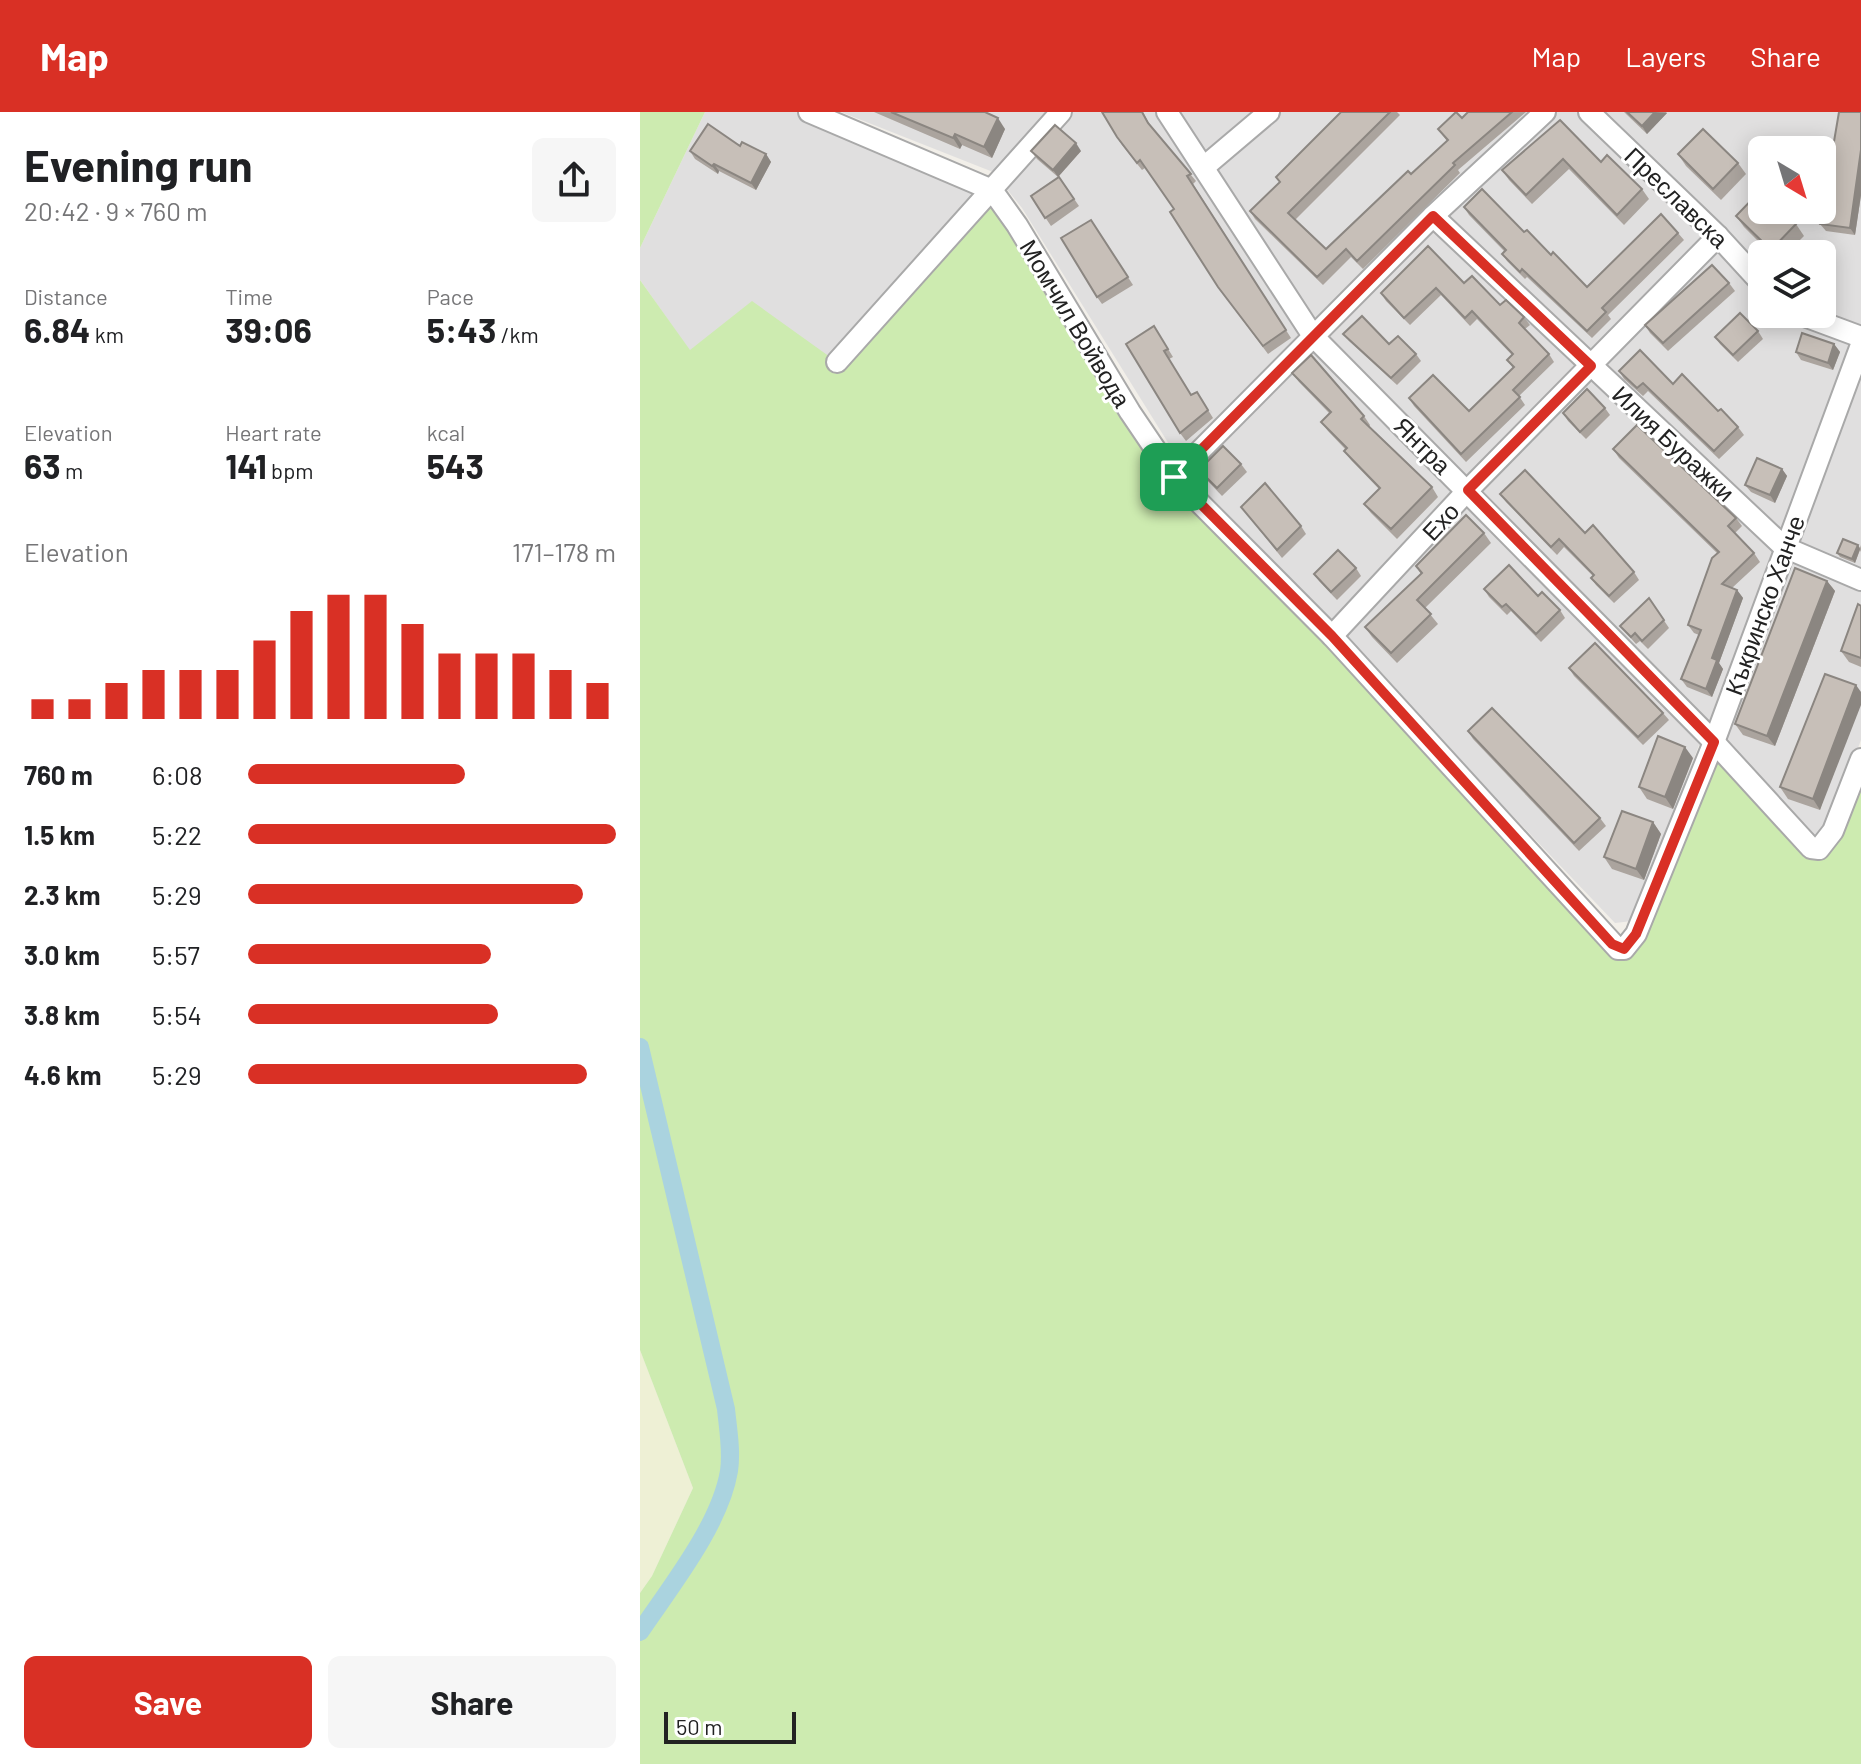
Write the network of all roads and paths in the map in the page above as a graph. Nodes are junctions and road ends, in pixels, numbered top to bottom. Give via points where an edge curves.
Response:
1 (809, 112) edge
2 (1061, 112) edge
3 (1167, 112) edge
4 (1269, 112) edge
5 (1545, 112) edge
6 (1589, 112) edge
7 (1204, 167) junction
8 (992, 190) junction
9 (1433, 216) junction
10 (1718, 236) junction
11 (1748, 269) edge
12 (1836, 328) edge
13 (1313, 336) junction
14 (1861, 337) edge
15 (1861, 345) edge
16 (837, 362) dead end
17 (1591, 366) junction
18 (1174, 477) junction
19 (1468, 490) junction
20 (1784, 547) junction
21 (1861, 580) edge
22 (1332, 636) junction
23 (1714, 742) junction
24 (1861, 759) edge
25 (1624, 949) joint

1 - 8 street
2 - 8 street
3 - 7 street, Янтра
4 - 7 street
5 - 9 street
6 - 10 street, Преславска
7 - 13 street, Янтра
8 - 16 street
8 - 18 street, Момчил Войвода
9 - 13 street
9 - 17 street, Илия Буражки
10 - 11 street, Преславска
10 - 17 street, Ехо
12 - 14 street
13 - 18 street
13 - 19 street, Янтра
15 - 20 street, Къкринско Ханче
17 - 19 street, Ехо
17 - 20 street, Илия Буражки
18 - 22 street, Момчил Войвода
19 - 22 street, Ехо
19 - 23 street, Янтра
20 - 21 street, Илия Буражки
20 - 23 street, Къкринско Ханче
22 - 25 street, Момчил Войвода via 1612,944
23 - 24 street, Янтра via 1802,840 1819,849 1833,831
23 - 25 street, Къкринско Ханче via 1636,934

